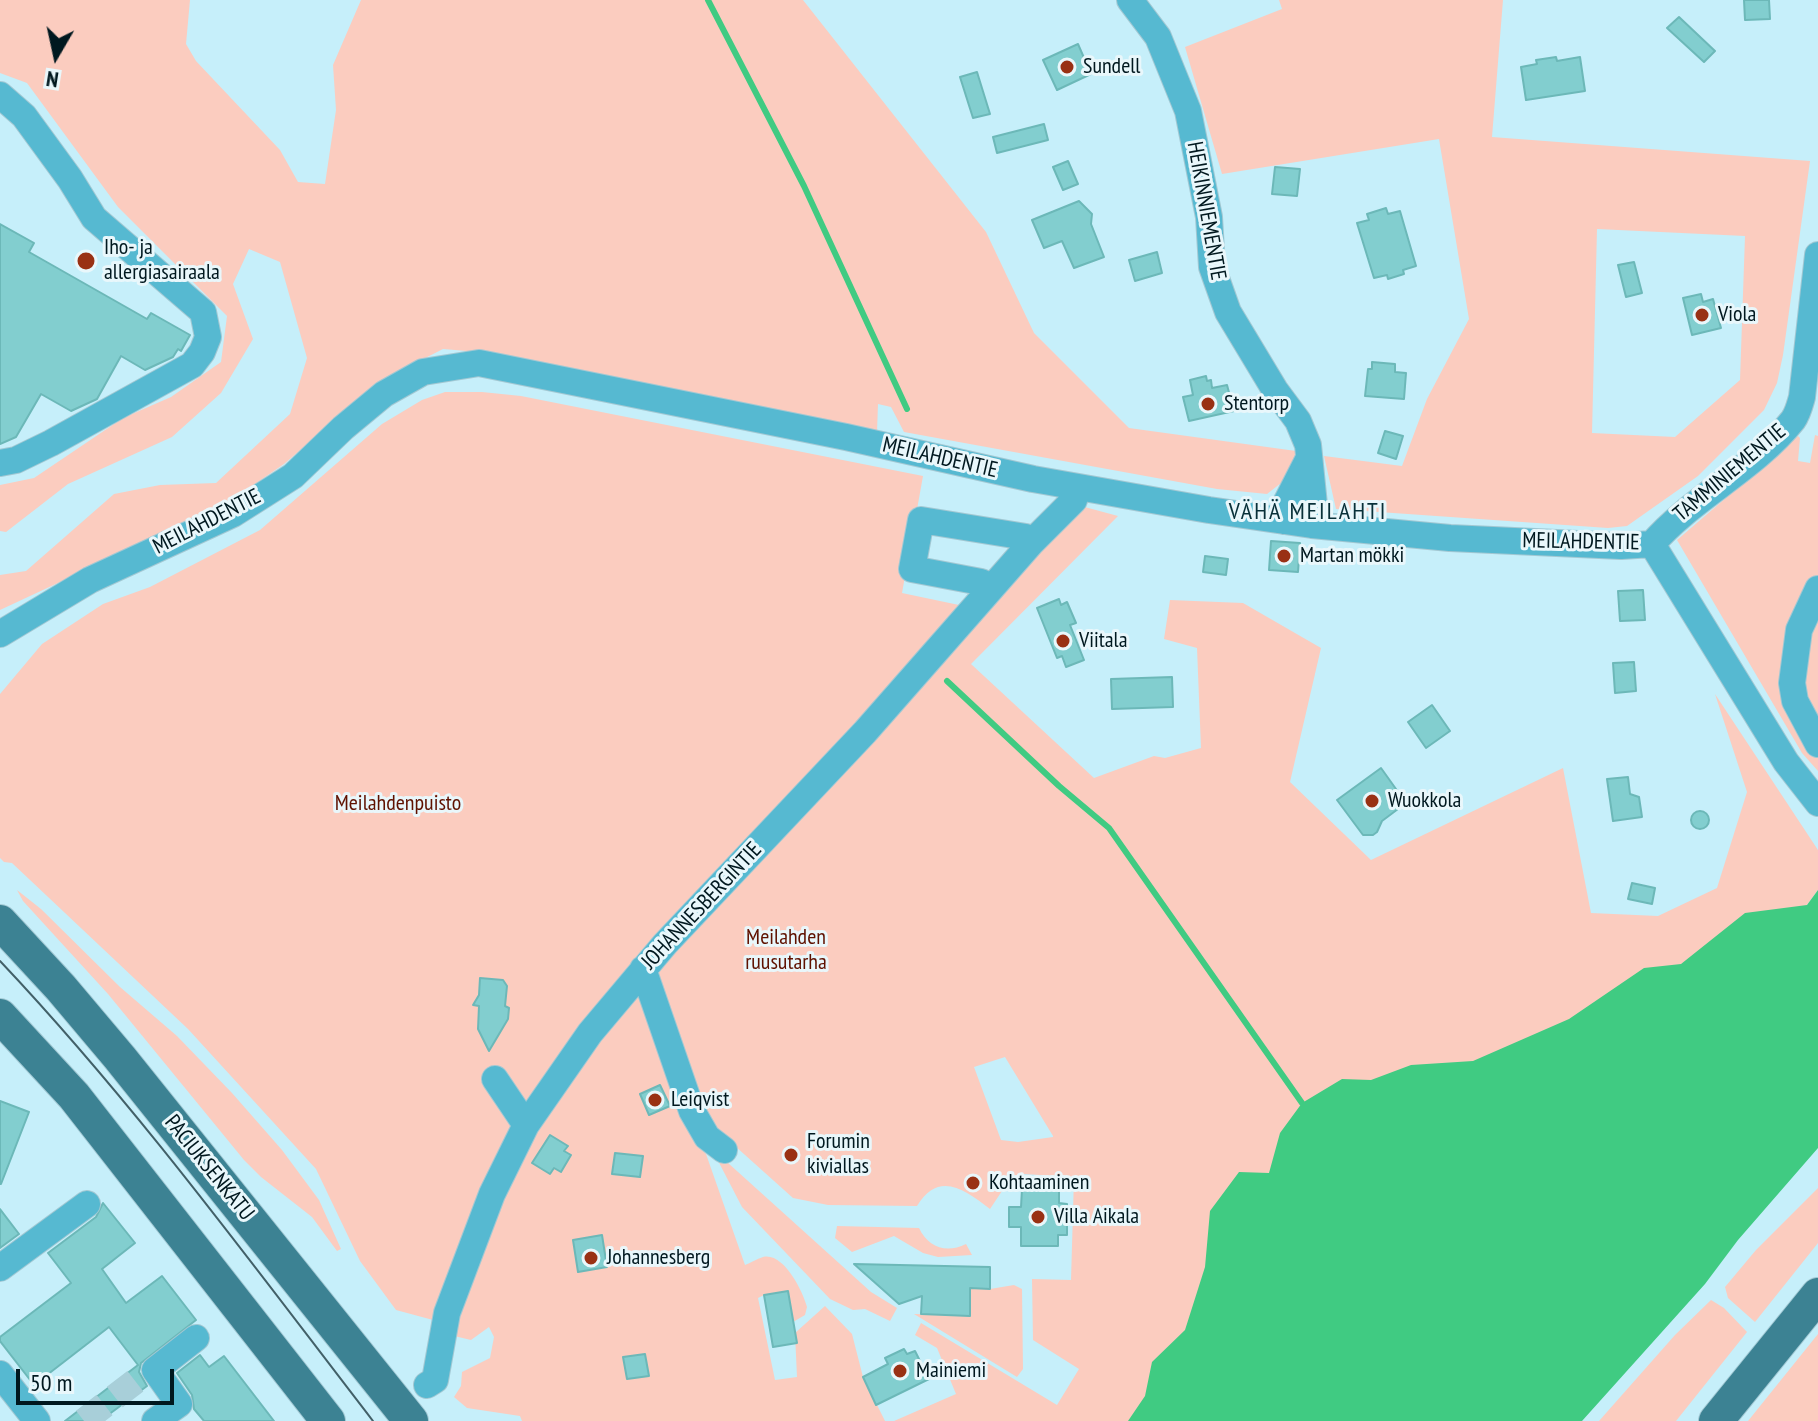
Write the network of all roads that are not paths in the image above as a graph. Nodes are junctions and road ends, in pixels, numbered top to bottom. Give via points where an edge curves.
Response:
1 (1130, 0) edge
2 (0, 95) edge
3 (1818, 255) edge
4 (1308, 460) junction
5 (0, 463) edge
6 (1077, 488) junction
7 (1284, 521) junction
8 (1312, 525) junction
9 (1032, 542) junction
10 (1652, 544) junction
11 (1818, 576) edge
12 (992, 587) junction
13 (0, 634) edge
14 (1818, 744) edge
15 (1818, 803) edge
16 (0, 922) edge
17 (643, 969) junction
18 (0, 1016) edge
19 (495, 1079) dead end
20 (526, 1125) junction
21 (724, 1150) dead end
22 (87, 1204) dead end
23 (0, 1268) edge
24 (1818, 1295) edge
25 (196, 1338) dead end
26 (0, 1374) edge
27 (427, 1385) dead end
28 (37, 1421) edge
29 (155, 1421) edge
30 (328, 1421) edge
31 (411, 1421) edge
32 (1716, 1421) edge

1 - 4 street, HEIKINNIEMENTIE via 1158,37 1188,111 1209,217 1212,267 1228,312 1298,421
2 - 5 street via 24,116 94,218 203,312 208,337 192,365 51,443
3 - 10 street, TAMMINIEMENTIE via 1795,418
4 - 7 street via 1286,503
4 - 8 street, HEIKINNIEMENTIE
6 - 7 street, MEILAHDENTIE
6 - 9 street, JOHANNESBERGINTIE via 1074,500
6 - 13 street, MEILAHDENTIE via 524,371 479,363 450,366 423,372 384,394 293,476 233,514 90,580
7 - 8 street, MEILAHDENTIE
8 - 10 street, MEILAHDENTIE via 1450,538
9 - 12 street, JOHANNESBERGINTIE
9 - 12 street via 921,520 912,569
10 - 15 street, MEILAHDENTIE via 1786,762
11 - 14 street via 1799,630 1792,683 1795,701
12 - 17 street, JOHANNESBERGINTIE via 865,732
16 - 31 main road, PACIUKSENKATU via 120,1058
17 - 20 street, JOHANNESBERGINTIE
17 - 21 street via 692,1111 707,1137
18 - 30 main road via 84,1108
19 - 20 street
20 - 27 street, JOHANNESBERGINTIE via 472,1242 447,1313 435,1380
22 - 23 street
24 - 32 main road
25 - 29 street via 155,1370 179,1404
26 - 28 street

